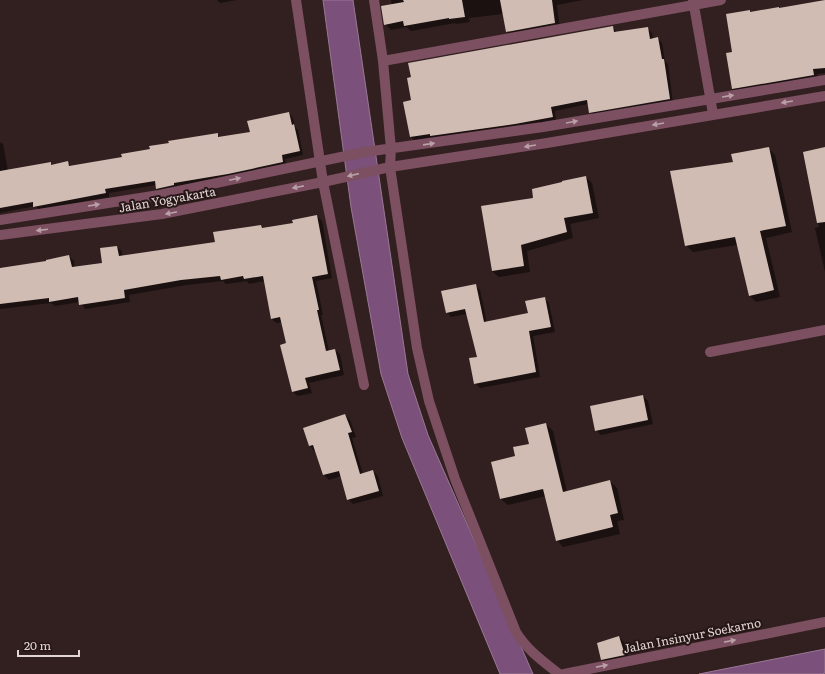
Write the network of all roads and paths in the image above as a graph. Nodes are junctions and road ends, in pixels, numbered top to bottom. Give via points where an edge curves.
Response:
1 (296, 0) edge
2 (374, 0) edge
3 (721, 0) edge
4 (693, 2) edge
5 (383, 61) junction
6 (825, 80) edge
7 (825, 96) edge
8 (710, 99) junction
9 (713, 114) junction
10 (391, 149) junction
11 (320, 161) junction
12 (390, 167) junction
13 (324, 182) junction
14 (0, 220) edge
15 (0, 235) edge
16 (825, 330) edge
17 (710, 352) dead end
18 (364, 385) dead end
19 (825, 622) edge
20 (559, 674) edge
21 (564, 674) edge

1 - 11 street
2 - 5 street
3 - 4 street
4 - 5 street
4 - 8 street
5 - 10 street
8 -> 6 street
7 -> 9 street, Jalan Yogyakarta
8 - 9 street
10 -> 8 street
9 -> 12 street, Jalan Yogyakarta
10 - 11 street
10 - 12 street
11 - 13 street
14 -> 11 street via 159,195
12 -> 13 street, Jalan Yogyakarta
12 - 20 street via 418,356 429,401 452,472 516,632 533,654
13 -> 15 street, Jalan Yogyakarta via 162,214
13 - 18 street
16 - 17 street
21 -> 19 street, Jalan Insinyur Soekarno

